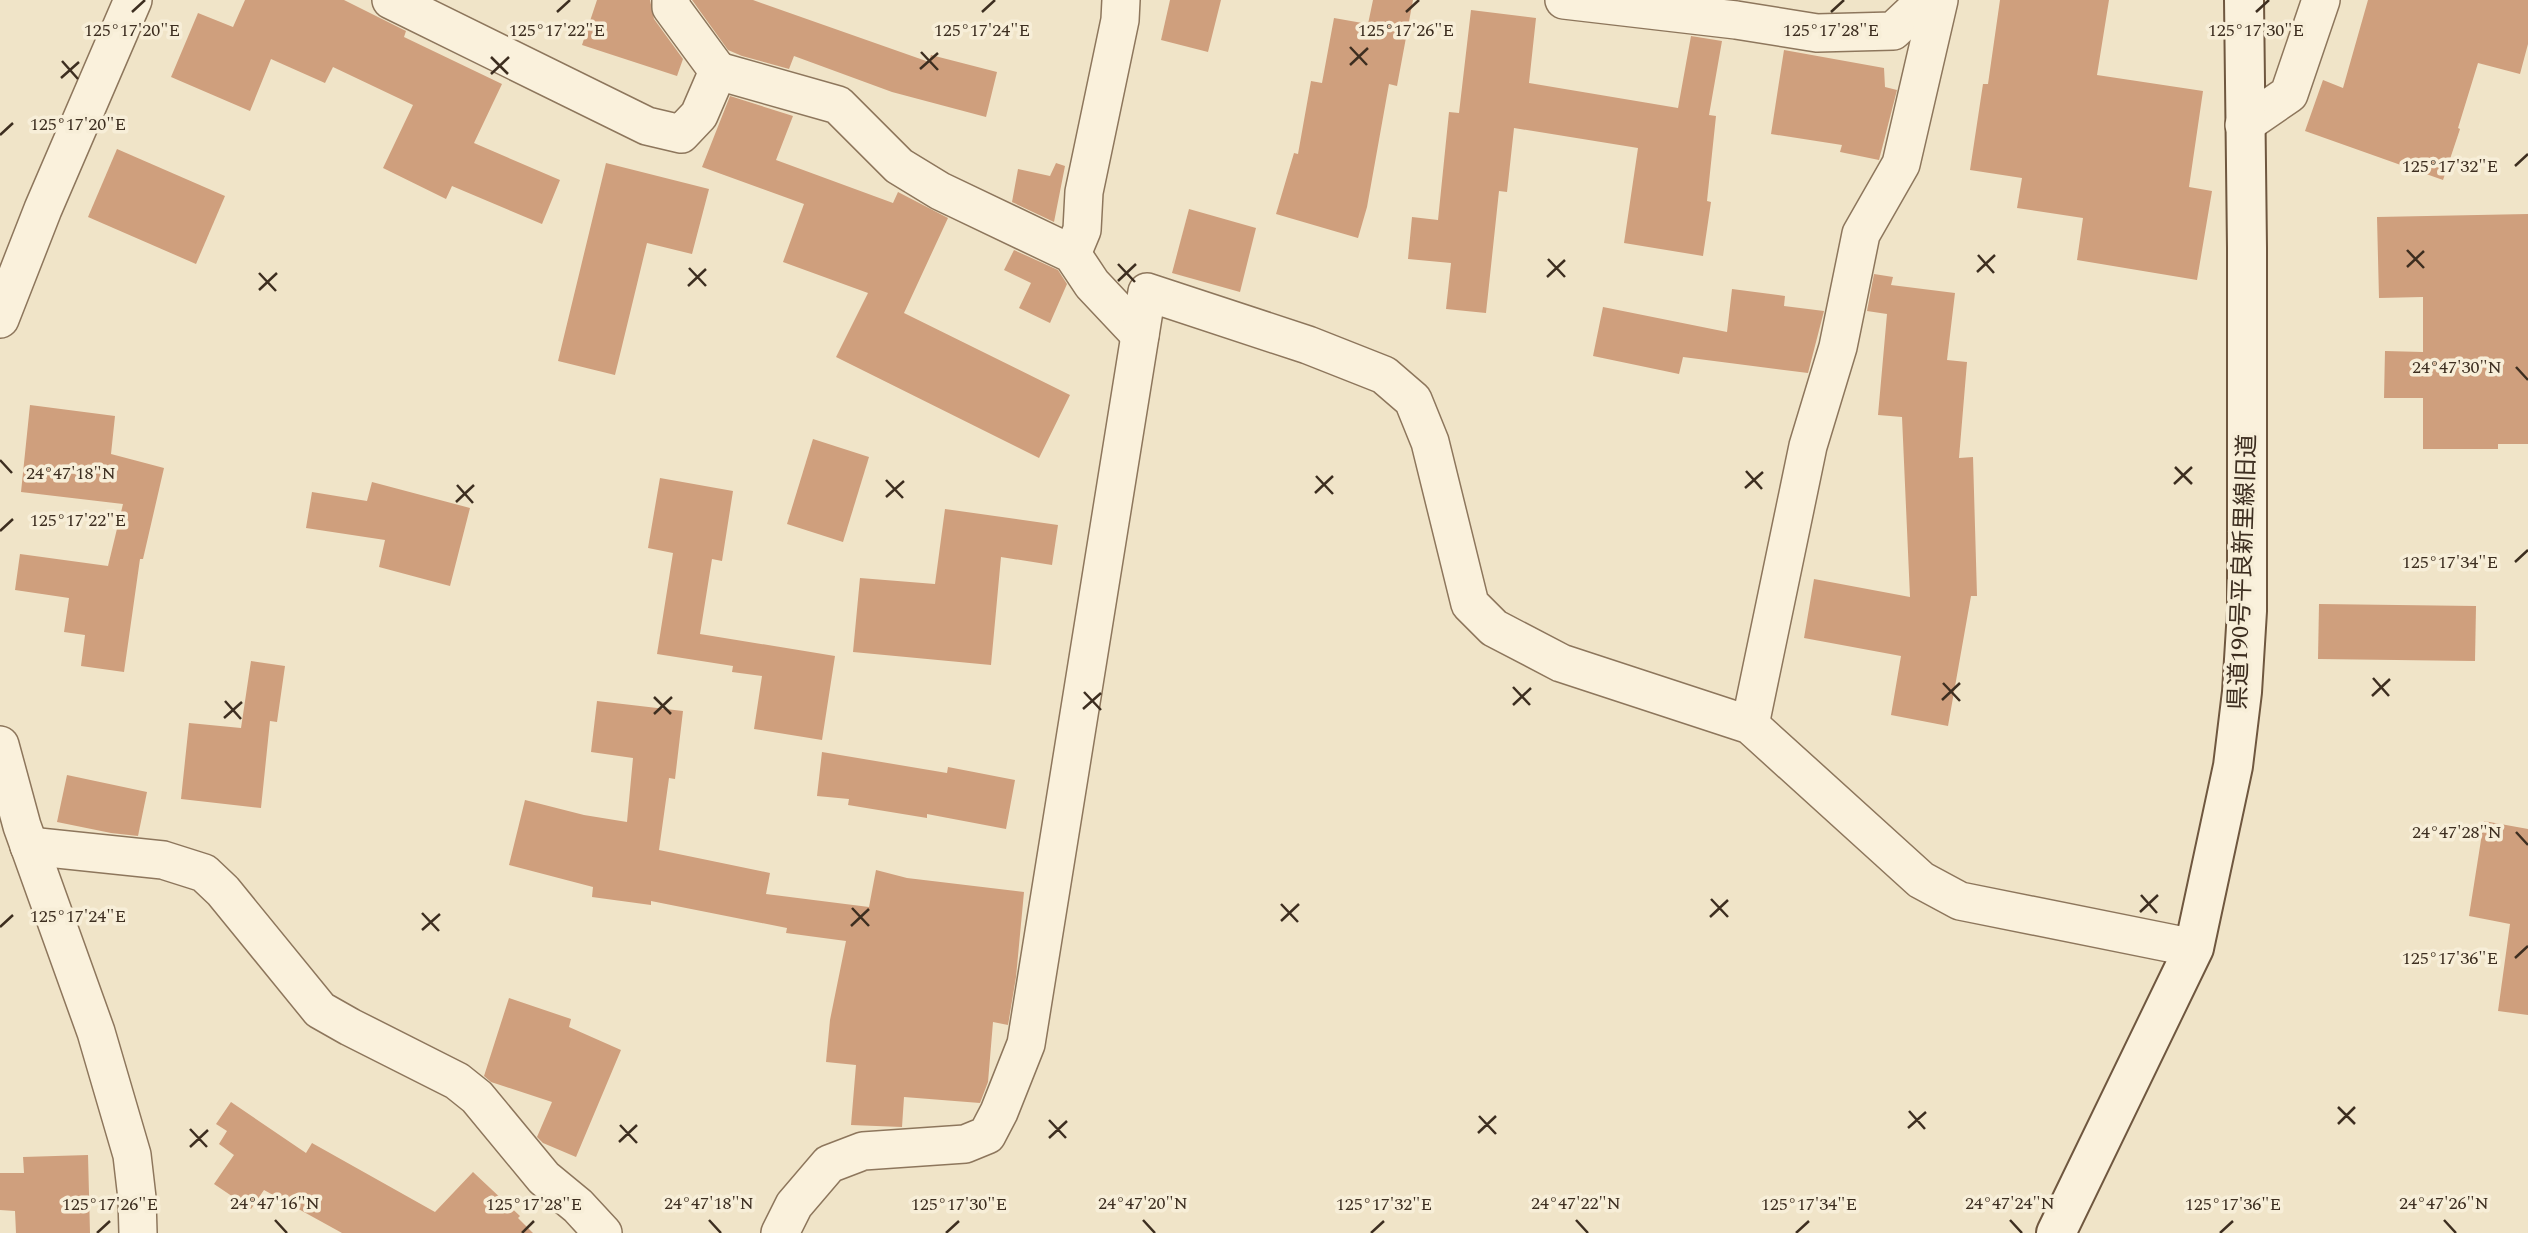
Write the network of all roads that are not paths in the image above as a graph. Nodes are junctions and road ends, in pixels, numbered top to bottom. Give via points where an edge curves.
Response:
1 (133, 0) edge
2 (391, 0) edge
3 (671, 0) edge
4 (1121, 0) edge
5 (1564, 0) edge
6 (1926, 0) edge
7 (1939, 0) edge
8 (2244, 0) edge
9 (2321, 0) edge
10 (718, 71) junction
11 (2244, 125) junction
12 (1072, 254) junction
13 (0, 319) edge
14 (1140, 335) junction
15 (1750, 724) junction
16 (0, 747) edge
17 (29, 846) junction
18 (2194, 948) junction
19 (138, 1233) edge
20 (603, 1233) edge
21 (780, 1233) edge
22 (2056, 1233) edge

1 - 13 street
2 - 10 street via 647,126 681,134 699,115
3 - 10 street via 671,7
4 - 12 street via 1084,192 1082,230
5 - 6 street via 1817,33 1894,32
7 - 15 street via 1900,164 1861,234 1838,347 1808,446
8 - 11 street, 県道190号平良新里線旧道
9 - 11 street via 2289,94
10 - 12 street via 838,105 900,166 940,191
11 - 18 street, 県道190号平良新里線旧道 via 2247,611 2243,678 2233,766
12 - 14 street via 1092,284
14 - 15 street via 1147,292 1384,374 1413,400 1430,442 1469,604 1494,628 1561,663
14 - 21 street via 1026,1044 999,1112 987,1135 965,1144 863,1151 829,1164 794,1205
15 - 18 street via 1921,880 1960,901
16 - 17 street
17 - 19 street via 96,1032 132,1155
17 - 20 street via 163,860 204,873 320,1010 457,1081 477,1097 544,1178
18 - 22 street, 県道190号平良新里線旧道

